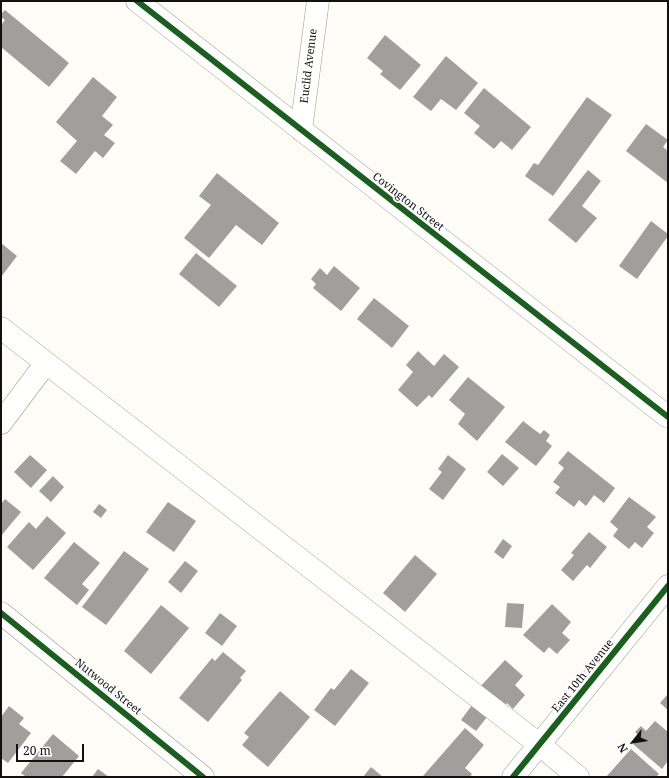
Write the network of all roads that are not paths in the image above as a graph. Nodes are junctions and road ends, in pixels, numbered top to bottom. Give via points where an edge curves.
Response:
1 (137, 1) edge
2 (318, 1) edge
3 (301, 130) junction
4 (1, 328) edge
5 (46, 364) junction
6 (668, 417) edge
7 (1, 423) edge
8 (668, 586) edge
9 (1, 613) edge
10 (540, 745) junction
11 (203, 777) edge
12 (513, 777) edge
13 (578, 777) edge

1 - 3 street, Covington Street
2 - 3 street, Euclid Avenue
3 - 6 street, Covington Street
4 - 5 street
5 - 7 street
5 - 10 street
8 - 10 street, East 10th Avenue
9 - 11 street, Nutwood Street
10 - 12 street, East 10th Avenue
10 - 13 street

